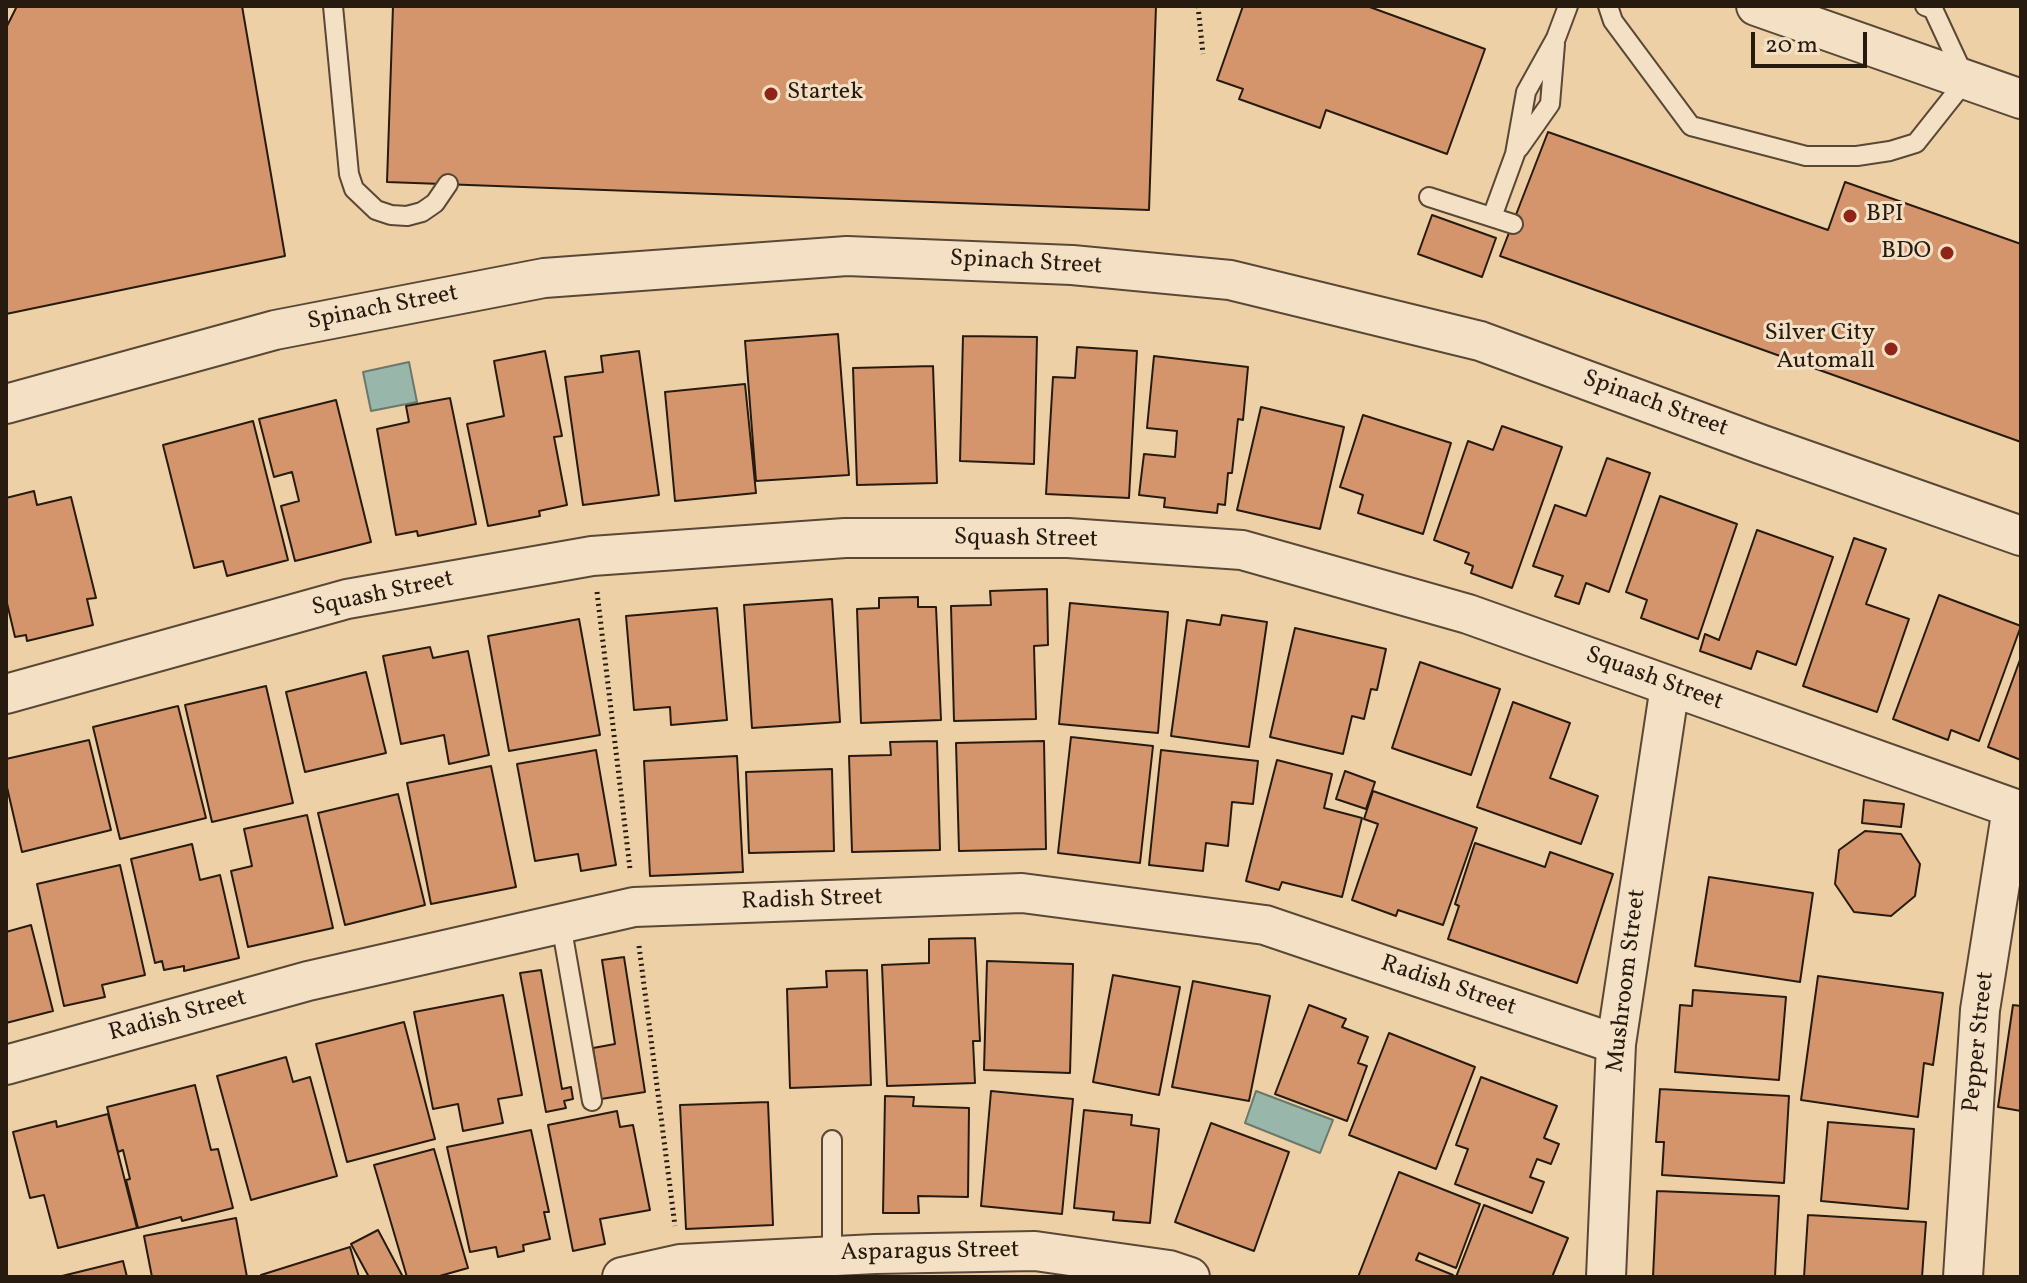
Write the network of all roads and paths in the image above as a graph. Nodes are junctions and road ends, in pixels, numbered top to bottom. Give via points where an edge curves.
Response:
1 (333, 6) edge
2 (1198, 6) edge
3 (1568, 6) edge
4 (1608, 6) edge
5 (1758, 6) edge
6 (1925, 6) edge
7 (1556, 38) junction
8 (1203, 54) dead end
9 (1966, 80) junction
10 (2021, 99) edge
11 (1515, 154) junction
12 (448, 184) dead end
13 (1429, 197) dead end
14 (1492, 217) junction
15 (1513, 224) dead end
16 (6, 404) edge
17 (2021, 536) edge
18 (1670, 686) junction
19 (6, 694) edge
20 (2016, 809) edge
21 (561, 924) junction
22 (1616, 1044) junction
23 (6, 1065) edge
24 (592, 1101) dead end
25 (832, 1140) dead end
26 (832, 1256) junction
27 (622, 1277) edge
28 (1190, 1277) edge
29 (1606, 1277) edge
30 (1963, 1277) edge

1 - 12 lane via 354,189 376,210 407,216 435,203
2 - 8 path
3 - 7 lane
4 - 9 lane via 1613,21 1691,126 1806,156 1857,156 1916,143
5 - 9 street
6 - 9 lane via 1933,9
7 - 11 lane via 1526,92
7 - 11 lane via 1550,104
9 - 10 street
11 - 14 lane
13 - 14 lane
14 - 15 lane
16 - 17 street, Spinach Street via 275,330 544,278 847,256 1072,265 1230,280 1480,341
18 - 19 street, Squash Street via 1468,614 1242,550 1068,538 845,538 592,556 347,599
18 - 20 street, Squash Street
18 - 22 street, Mushroom Street
20 - 30 street, Pepper Street via 1980,1010
21 - 22 street, Radish Street via 634,907 1022,893 1265,925
21 - 23 street, Radish Street via 308,981
21 - 24 lane
22 - 29 street, Mushroom Street
25 - 26 lane
26 - 27 street, Asparagus Street via 680,1264
26 - 28 street, Asparagus Street via 1035,1251

